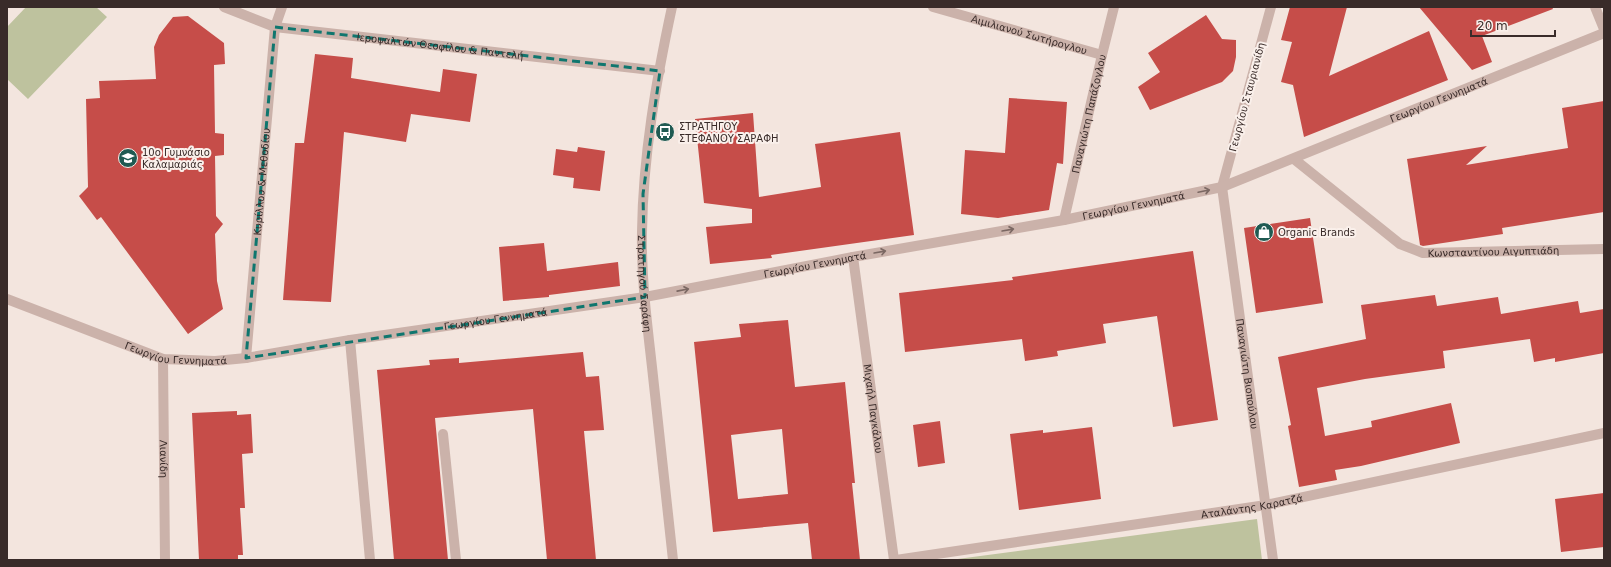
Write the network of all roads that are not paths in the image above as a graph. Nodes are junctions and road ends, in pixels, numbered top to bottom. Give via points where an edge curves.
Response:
1 (224, 7) edge
2 (282, 7) edge
3 (672, 7) edge
4 (933, 7) edge
5 (1114, 7) edge
6 (1272, 7) edge
7 (1595, 7) edge
8 (275, 27) junction
9 (1604, 29) edge
10 (1604, 33) edge
11 (1102, 55) junction
12 (660, 71) junction
13 (1294, 159) junction
14 (1222, 187) junction
15 (1064, 220) junction
16 (1604, 249) edge
17 (853, 256) junction
18 (645, 297) junction
19 (7, 299) edge
20 (350, 340) junction
21 (246, 358) junction
22 (163, 359) junction
23 (1604, 433) edge
24 (443, 434) dead end
25 (1266, 505) junction
26 (165, 560) edge
27 (370, 560) edge
28 (456, 560) edge
29 (673, 560) edge
30 (895, 560) edge
31 (1273, 560) edge

1 - 8 street, Ιεροψαλτών Θεοφίλου & Παντελή
2 - 8 street, Κυρίλλου & Μεθοδίου
3 - 12 street, Στρατηγού Σαράφη
4 - 11 street, Αιμιλιανού Σωτήρογλου
5 - 11 street, Παναγιώτη Παπάζογλου
6 - 14 street, Γεωργίου Σταυριανίδη
7 - 9 street
8 - 12 street, Ιεροψαλτών Θεοφίλου & Παντελή
8 - 21 street, Κυρίλλου & Μεθοδίου
10 - 13 street, Γεωργίου Γεννηματά
11 - 15 street, Παναγιώτη Παπάζογλου
12 - 18 street, Στρατηγού Σαράφη via 643,194
13 - 14 street, Γεωργίου Γεννηματά
13 - 16 street, Κωνσταντίνου Αιγυπτιάδη via 1400,244 1423,253
15 -> 14 street, Γεωργίου Γεννηματά
14 - 25 street, Παναγιώτη Βιοπούλου
17 -> 15 street, Γεωργίου Γεννηματά
18 -> 17 street, Γεωργίου Γεννηματά
17 - 30 street, Μιχαήλ Παγκάλου
18 - 20 street, Γεωργίου Γεννηματά
18 - 29 street, Στρατηγού Σαράφη
19 - 22 street, Γεωργίου Γεννηματά
20 - 21 street, Γεωργίου Γεννηματά
20 - 27 street
21 - 22 street, Γεωργίου Γεννηματά via 215,362
22 - 26 street, Λιανίδη
23 - 25 street, Αταλάντης Καρατζά
24 - 28 street
25 - 30 street, Αταλάντης Καρατζά
25 - 31 street, Παναγιώτη Βιοπούλου

